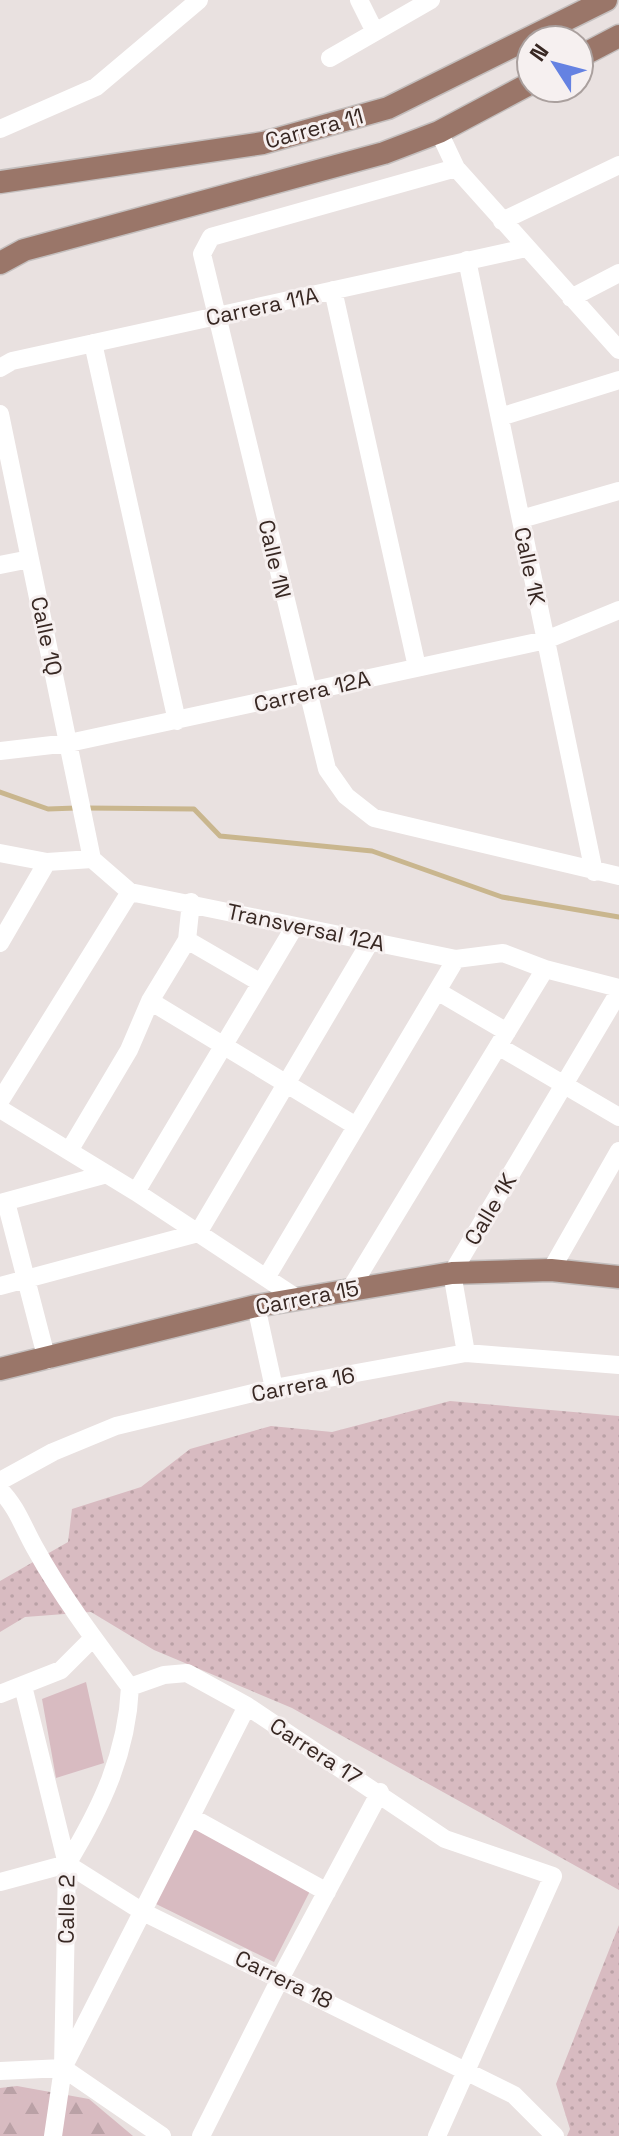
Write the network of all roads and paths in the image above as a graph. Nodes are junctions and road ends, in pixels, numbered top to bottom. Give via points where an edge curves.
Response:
1 (199, 0) edge
2 (359, 0) edge
3 (431, 0) edge
4 (606, 0) edge
5 (375, 32) junction
6 (619, 36) edge
7 (595, 49) edge
8 (330, 58) dead end
9 (515, 92) edge
10 (0, 129) edge
11 (439, 132) junction
12 (619, 165) edge
13 (456, 168) junction
14 (0, 182) edge
15 (502, 221) junction
16 (526, 248) junction
17 (467, 260) junction
18 (0, 263) edge
19 (619, 273) edge
20 (333, 290) junction
21 (571, 298) junction
22 (218, 315) junction
23 (93, 343) junction
24 (619, 350) edge
25 (0, 368) edge
26 (619, 380) edge
27 (0, 414) edge
28 (500, 417) junction
29 (619, 491) edge
30 (521, 519) junction
31 (30, 559) junction
32 (0, 565) edge
33 (619, 610) edge
34 (546, 640) junction
35 (417, 667) junction
36 (307, 692) junction
37 (177, 721) junction
38 (69, 743) junction
39 (0, 751) edge
40 (0, 853) edge
41 (92, 859) junction
42 (47, 862) junction
43 (594, 872) junction
44 (619, 876) edge
45 (130, 892) junction
46 (191, 902) junction
47 (295, 926) junction
48 (187, 940) junction
49 (370, 942) junction
50 (0, 943) edge
51 (456, 959) junction
52 (545, 969) junction
53 (261, 983) junction
54 (619, 990) edge
55 (437, 991) junction
56 (150, 1001) junction
57 (503, 1039) junction
58 (224, 1046) junction
59 (288, 1085) junction
60 (564, 1085) junction
61 (0, 1101) edge
62 (0, 1109) edge
63 (619, 1117) edge
64 (19, 1121) junction
65 (0, 1126) edge
66 (356, 1126) junction
67 (69, 1151) junction
68 (619, 1151) edge
69 (107, 1174) junction
70 (136, 1192) junction
71 (3, 1202) edge
72 (198, 1233) junction
73 (551, 1270) junction
74 (452, 1273) junction
75 (619, 1277) edge
76 (266, 1278) junction
77 (25, 1280) junction
78 (0, 1286) edge
79 (351, 1288) junction
80 (298, 1299) junction
81 (256, 1306) junction
82 (466, 1353) junction
83 (47, 1360) junction
84 (619, 1365) edge
85 (0, 1369) edge
86 (274, 1388) junction
87 (0, 1481) edge
88 (0, 1490) edge
89 (93, 1638) junction
90 (23, 1686) junction
91 (130, 1687) junction
92 (0, 1694) edge
93 (247, 1706) junction
94 (380, 1792) junction
95 (191, 1817) junction
96 (67, 1864) junction
97 (0, 1882) edge
98 (327, 1892) junction
99 (143, 1912) junction
100 (281, 1977) junction
101 (63, 2068) junction
102 (469, 2070) junction
103 (0, 2071) edge
104 (53, 2136) edge
105 (162, 2136) edge
106 (201, 2136) edge
107 (437, 2136) edge
108 (555, 2136) edge

1 - 10 street via 96,87
2 - 5 street
3 - 5 street
4 - 14 main road, Carrera 11 via 388,108 263,143
5 - 8 street
6 - 7 main road
9 - 11 main road, Carrera 11
11 - 13 street
11 - 18 main road, Carrera 11 via 384,153 24,250
12 - 15 street
13 - 15 street
13 - 22 street, Calle 1N via 211,237 202,254
15 - 16 street
16 - 17 street, Carrera 11A
16 - 21 street
17 - 20 street, Carrera 11A
17 - 28 street, Calle 1K
19 - 21 street
20 - 22 street, Carrera 11A
20 - 35 street
21 - 24 street
22 - 23 street, Carrera 11A
22 - 36 street, Calle 1N
23 - 25 street, Carrera 11A
23 - 37 street
26 - 28 street
27 - 31 street, Calle 1Q
28 - 30 street, Calle 1K
29 - 30 street
30 - 34 street, Calle 1K
31 - 32 street
31 - 38 street, Calle 1Q
33 - 34 street, Carrera 12A
34 - 35 street, Carrera 12A
34 - 43 street, Calle 1K
35 - 36 street, Carrera 12A
36 - 37 street, Carrera 12A
36 - 43 street, Calle 1N via 327,769 346,796 374,818
37 - 38 street, Carrera 12A
38 - 39 street, Carrera 12A
38 - 41 street, Calle 1Q
40 - 42 street
41 - 42 street
41 - 45 street
42 - 50 street
43 - 44 street
45 - 46 street, Transversal 12A
45 - 61 street
46 - 47 street, Transversal 12A
46 - 48 street
47 - 49 street, Transversal 12A
47 - 53 street
48 - 53 street
48 - 56 street
49 - 51 street, Transversal 12A
49 - 59 street
51 - 52 street, Transversal 12A via 503,953
51 - 55 street
52 - 54 street, Transversal 12A
52 - 57 street
53 - 58 street
54 - 60 street, Calle 1K
55 - 57 street
55 - 66 street
56 - 58 street
56 - 67 street via 129,1050
57 - 60 street
57 - 79 street
58 - 59 street
58 - 70 street
59 - 66 street
59 - 72 street
60 - 63 street
60 - 74 street, Calle 1K
62 - 64 street
64 - 65 street
64 - 67 street
66 - 76 street
67 - 69 street
68 - 73 street
69 - 70 street
69 - 71 street
70 - 72 street
71 - 77 street
72 - 76 street
72 - 77 street
73 - 74 main road, Carrera 15
73 - 75 main road, Carrera 15
74 - 79 main road, Carrera 15
74 - 82 street
76 - 80 street
77 - 78 street
77 - 83 street
79 - 80 main road, Carrera 15
80 - 81 main road, Carrera 15
81 - 83 main road, Carrera 15
81 - 86 street
82 - 84 street, Carrera 16
82 - 86 street, Carrera 16
83 - 85 main road, Carrera 15
86 - 87 street, Carrera 16 via 116,1426
88 - 89 street
89 - 90 street via 61,1670
89 - 91 street
90 - 92 street
90 - 96 street, Calle 2
91 - 93 street, Carrera 17 via 187,1673
91 - 96 street via 129,1720 116,1772
93 - 94 street, Carrera 17
93 - 95 street
94 - 98 street
94 - 102 street, Carrera 17 via 445,1839 553,1876
95 - 98 street
95 - 99 street
96 - 97 street
96 - 99 street, Carrera 18
96 - 101 street, Calle 2
98 - 100 street
99 - 100 street, Carrera 18
99 - 101 street
100 - 102 street, Carrera 18
100 - 106 street
101 - 103 street
101 - 104 street, Calle 2
101 - 105 street
102 - 107 street
102 - 108 street, Carrera 18 via 514,2095

